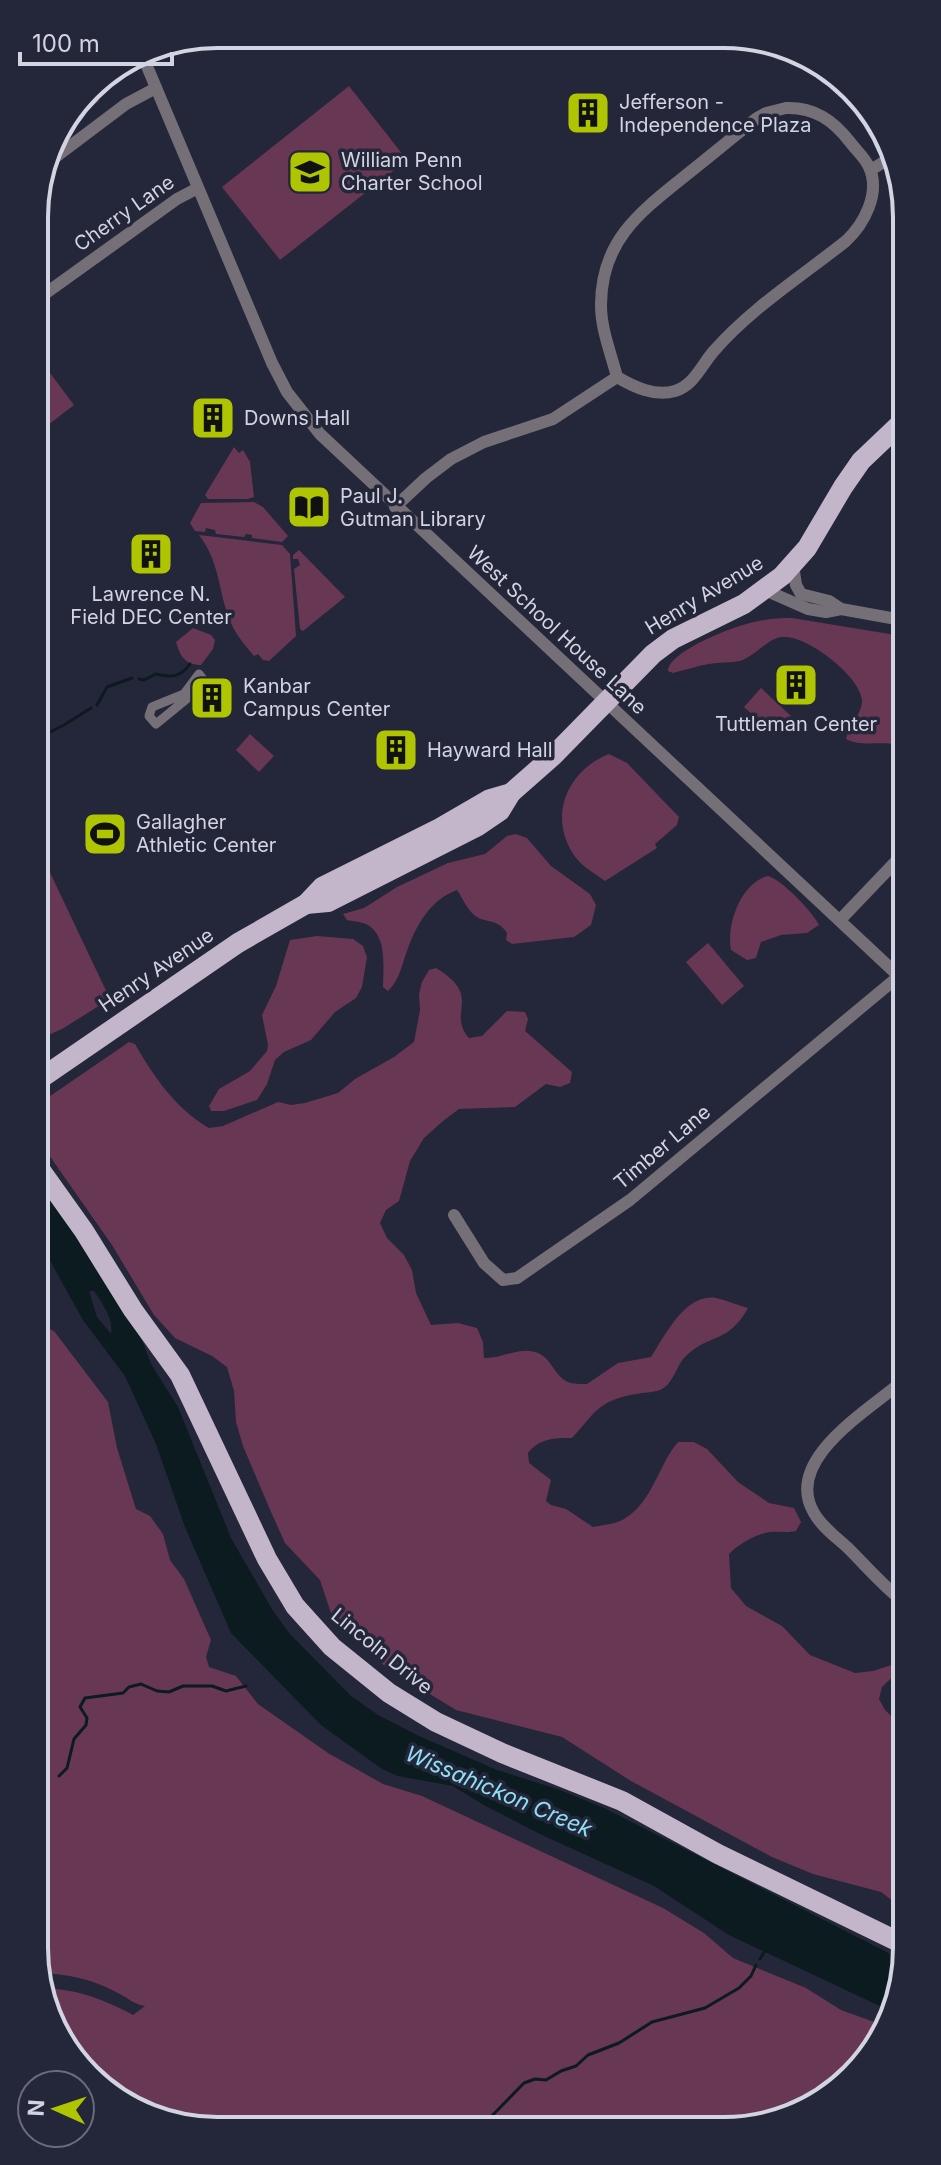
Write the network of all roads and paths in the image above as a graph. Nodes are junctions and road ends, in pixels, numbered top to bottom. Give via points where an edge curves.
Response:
1 (146, 63) edge
2 (156, 88) junction
3 (61, 153) edge
4 (883, 162) edge
5 (871, 170) junction
6 (198, 188) junction
7 (48, 292) edge
8 (617, 377) junction
9 (893, 431) edge
10 (395, 507) junction
11 (793, 565) junction
12 (765, 590) junction
13 (841, 609) junction
14 (893, 618) edge
15 (604, 701) junction
16 (159, 721) joint
17 (893, 864) edge
18 (840, 920) junction
19 (893, 970) edge
20 (893, 985) edge
21 (48, 1074) edge
22 (48, 1167) edge
23 (48, 1180) edge
24 (454, 1215) dead end
25 (893, 1389) edge
26 (893, 1592) edge
27 (893, 1927) edge
28 (893, 1939) edge

1 - 2 street, West School House Lane
2 - 3 street
2 - 6 street, West School House Lane
4 - 5 street
5 - 8 street via 869,206 854,233 732,333 691,382 655,393
5 - 8 street via 829,120 786,108 757,118 644,209 620,237 604,279 602,320
6 - 7 street, Cherry Lane
6 - 10 street, West School House Lane via 287,392 320,434
8 - 10 street via 553,419 451,459
9 - 11 main road, Henry Avenue via 861,461
10 - 15 street, West School House Lane
11 - 12 main road, Henry Avenue
11 - 13 street via 801,594
12 - 13 street via 808,609
12 - 15 main road, Henry Avenue via 663,646
13 - 14 street
15 - 18 street, West School House Lane
15 - 21 main road, Henry Avenue via 511,793 500,811 461,836 328,902 306,904 238,943
16 - 16 street via 156,724 149,716 152,707 180,697 199,674 206,683
17 - 18 street
18 - 19 street, West School House Lane
20 - 24 street, Timber Lane via 630,1200 517,1278 503,1280 490,1270
22 - 27 main road, Lincoln Drive via 146,1315 201,1387 299,1591 351,1648 441,1711 610,1782
23 - 28 main road, Lincoln Drive via 180,1375 276,1575 332,1647 389,1693 444,1726 622,1801
25 - 26 street via 822,1449 807,1486 821,1523

